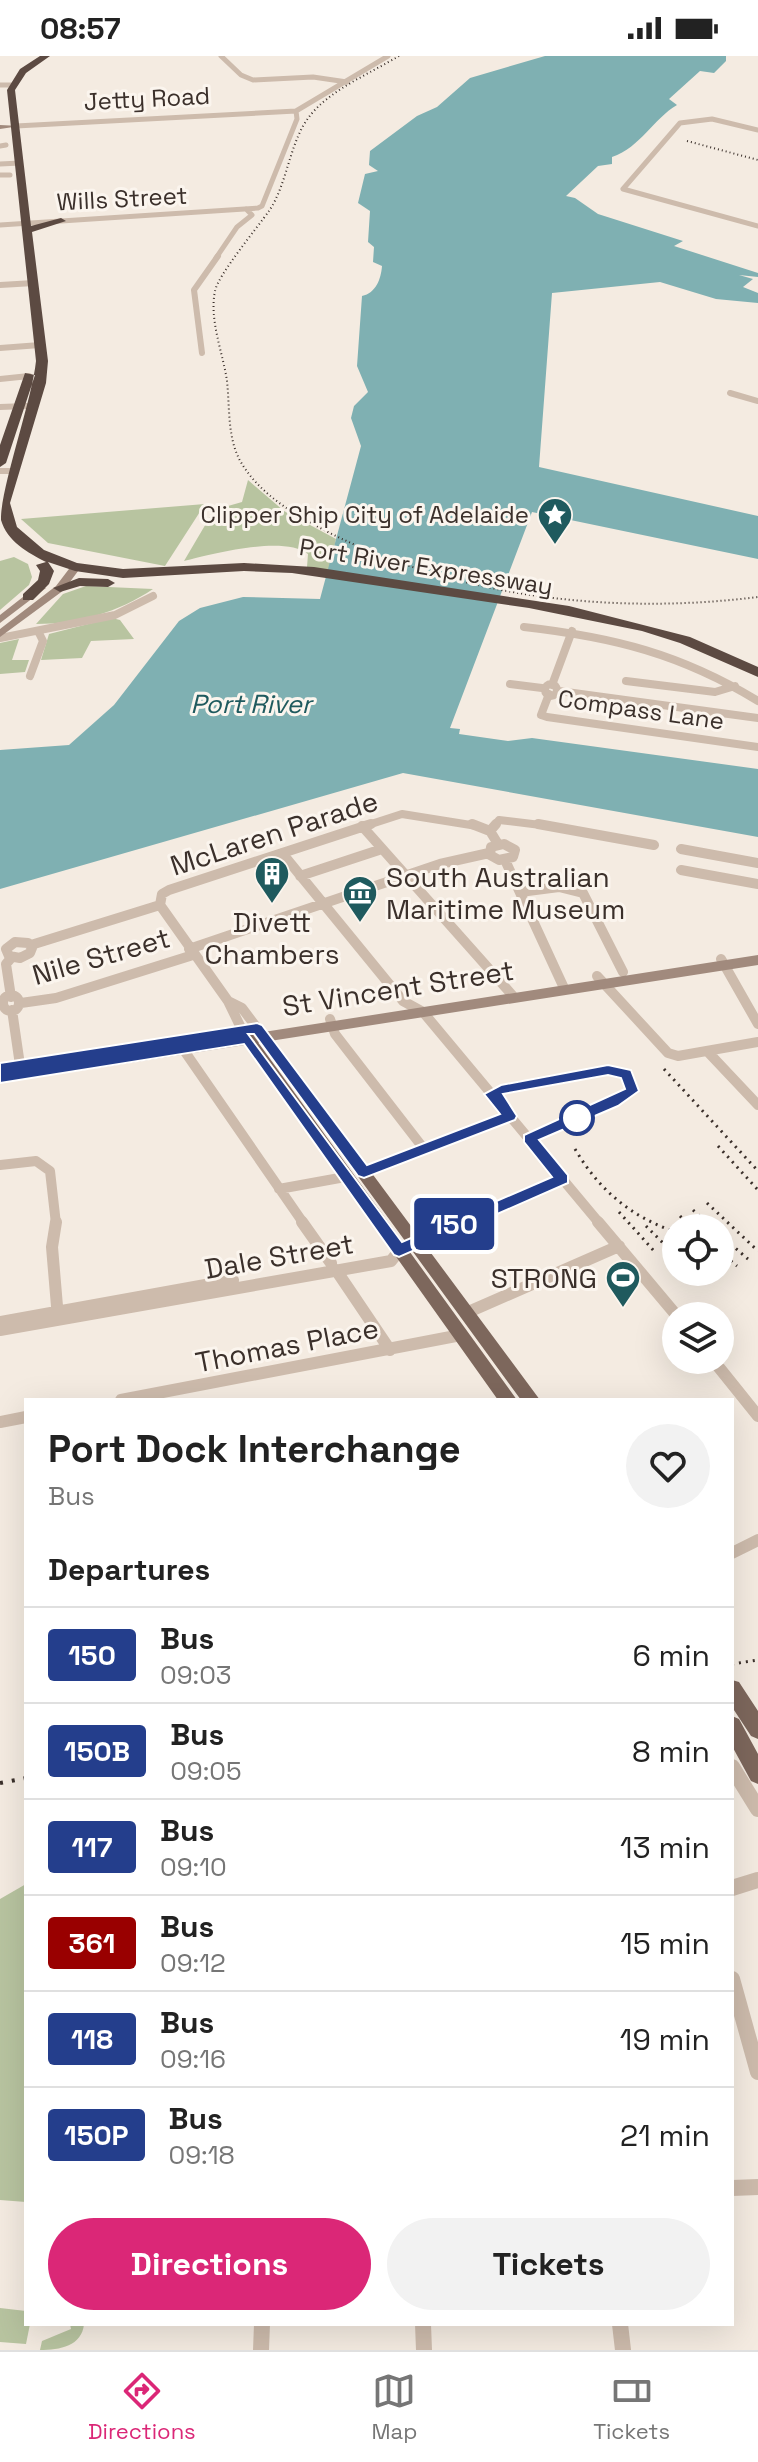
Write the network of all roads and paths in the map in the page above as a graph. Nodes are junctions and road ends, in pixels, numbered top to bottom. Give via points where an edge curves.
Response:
1 (37, 56) edge
2 (46, 56) edge
3 (221, 56) edge
4 (388, 56) edge
5 (347, 82) junction
6 (4, 85) edge
7 (296, 111) junction
8 (7, 127) edge
9 (758, 130) edge
10 (3, 146) edge
11 (20, 163) junction
12 (4, 169) edge
13 (246, 209) junction
14 (61, 221) joint
15 (14, 224) junction
16 (0, 225) edge
17 (27, 226) junction
18 (758, 226) edge
19 (28, 283) junction
20 (0, 285) edge
21 (40, 345) junction
22 (27, 346) junction
23 (0, 348) edge
24 (202, 353) dead end
25 (36, 362) junction
26 (0, 379) edge
27 (35, 380) junction
28 (730, 393) dead end
29 (758, 401) edge
30 (18, 406) junction
31 (33, 406) junction
32 (0, 407) edge
33 (4, 440) edge
34 (0, 463) edge
35 (7, 471) edge
36 (0, 538) edge
37 (43, 565) junction
38 (286, 571) junction
39 (73, 572) junction
40 (164, 582) junction
41 (60, 588) junction
42 (153, 596) dead end
43 (28, 597) junction
44 (28, 613) junction
45 (571, 613) junction
46 (524, 627) dead end
47 (1, 631) edge
48 (33, 631) junction
49 (572, 631) junction
50 (758, 673) edge
51 (30, 676) dead end
52 (626, 681) dead end
53 (758, 681) edge
54 (510, 684) dead end
55 (735, 686) junction
56 (551, 690) junction
57 (715, 692) junction
58 (758, 701) edge
59 (708, 711) junction
60 (758, 718) edge
61 (758, 747) edge
62 (362, 826) junction
63 (490, 831) junction
64 (498, 844) junction
65 (654, 845) dead end
66 (382, 849) junction
67 (681, 849) dead end
68 (282, 853) junction
69 (489, 853) junction
70 (505, 860) junction
71 (758, 863) edge
72 (681, 870) dead end
73 (407, 875) junction
74 (300, 876) junction
75 (758, 884) edge
76 (520, 892) junction
77 (324, 903) junction
78 (160, 905) junction
79 (127, 915) junction
80 (171, 922) junction
81 (31, 945) junction
82 (191, 952) junction
83 (758, 953) edge
84 (12, 957) junction
85 (758, 960) edge
86 (722, 962) junction
87 (623, 972) junction
88 (599, 979) junction
89 (563, 985) junction
90 (512, 993) junction
91 (8, 1005) edge
92 (419, 1009) junction
93 (330, 1022) junction
94 (758, 1024) edge
95 (252, 1033) junction
96 (758, 1042) edge
97 (183, 1049) junction
98 (707, 1051) junction
99 (20, 1065) junction
100 (0, 1068) edge
101 (0, 1078) edge
102 (758, 1105) edge
103 (510, 1116) junction
104 (424, 1149) junction
105 (0, 1165) edge
106 (364, 1172) junction
107 (345, 1177) junction
108 (562, 1179) junction
109 (279, 1189) junction
110 (619, 1246) junction
111 (407, 1247) junction
112 (334, 1267) junction
113 (665, 1302) edge
114 (466, 1313) junction
115 (57, 1316) junction
116 (0, 1322) edge
117 (0, 1330) edge
118 (461, 1335) junction
119 (390, 1350) junction
120 (486, 1356) junction
121 (724, 1374) edge
122 (132, 1398) edge
123 (507, 1398) edge
124 (529, 1398) edge
125 (758, 1416) edge
126 (24, 1417) edge
127 (0, 1422) edge
128 (758, 1540) edge
129 (734, 1552) edge
130 (734, 1692) edge
131 (734, 1716) edge
132 (757, 1728) edge
133 (734, 1730) edge
134 (734, 1770) edge
135 (758, 1774) edge
136 (758, 1809) edge
137 (758, 1880) edge
138 (734, 1887) edge
139 (734, 1986) edge
140 (758, 2072) edge
141 (758, 2187) edge
142 (734, 2188) edge
143 (262, 2326) edge
144 (423, 2326) edge
145 (620, 2326) edge
146 (261, 2350) edge
147 (424, 2350) edge
148 (623, 2350) edge

1 - 6 highway via 13,70
2 - 6 highway
3 - 5 street via 253,80 313,77
4 - 5 street
5 - 7 street
6 - 8 highway
7 - 8 street, Jetty Road
7 - 13 street via 262,206
8 - 10 highway
8 - 11 highway
9 - 18 street via 705,118 678,122 671,137 623,189
10 - 12 highway
11 - 12 street
11 - 17 highway
12 - 15 highway
13 - 14 street, Wills Street
13 - 24 street via 252,215 237,227 194,290
14 - 17 highway
15 - 16 street, Wills Street
15 - 17 street, Wills Street
15 - 19 highway
17 - 19 highway
19 - 20 street
19 - 21 highway
19 - 22 highway
21 - 22 street
21 - 25 highway
22 - 23 street
22 - 25 highway
25 - 27 highway
26 - 27 street
27 - 30 highway
27 - 31 highway
28 - 29 street
30 - 31 street
30 - 32 street
30 - 33 highway
31 - 35 highway
33 - 34 highway
35 - 39 highway via 4,516 13,532
36 - 37 highway
37 - 39 highway
37 - 43 highway via 45,579
38 - 39 highway, Port River Expressway
38 - 40 highway, Port River Expressway
38 - 45 highway, Port River Expressway
39 - 40 highway, Port River Expressway
39 - 41 main road
39 - 43 main road
40 - 41 highway via 86,581
41 - 44 main road
42 - 48 street via 115,615
43 - 47 main road
44 - 47 main road
44 - 48 main road
45 - 50 highway, Port River Expressway via 658,629
45 - 53 highway, Port River Expressway via 655,633 723,660
46 - 49 street
47 - 48 street
48 - 51 street via 43,641
49 - 55 street via 652,647
49 - 56 street
52 - 57 street
54 - 56 street
55 - 57 street
55 - 58 street
56 - 59 street
56 - 61 street, Compass Lane via 541,715 547,717
57 - 59 street
59 - 60 street
62 - 63 street, McLaren Parade via 411,813
62 - 66 street
62 - 68 street, McLaren Parade
63 - 64 street
63 - 65 street via 504,818
64 - 69 street
64 - 70 street via 515,850
66 - 73 street
66 - 74 street
67 - 71 street
68 - 74 street
68 - 78 street, McLaren Parade via 169,890
69 - 70 street
69 - 73 street, Nile Street
70 - 76 street
72 - 75 street
73 - 77 street, Nile Street
73 - 90 street
74 - 77 street
76 - 87 street via 559,887 583,893
76 - 89 street
77 - 82 street, Nile Street
77 - 92 street via 403,1001
78 - 79 street, McLaren Parade
78 - 80 street
79 - 80 street
79 - 81 street, McLaren Parade
80 - 82 street
81 - 84 street via 28,955
81 - 84 street via 11,944 6,951
82 - 91 street, Nile Street via 56,998
82 - 95 street
83 - 86 main road, St Vincent Street
84 - 91 street via 6,964
85 - 86 main road, St Vincent Street
86 - 87 main road, St Vincent Street
86 - 88 main road, St Vincent Street
86 - 94 street
87 - 88 main road, St Vincent Street
88 - 89 main road, St Vincent Street
88 - 98 street via 668,1053
89 - 90 main road, St Vincent Street
90 - 92 main road, St Vincent Street
91 - 99 street
92 - 93 main road, St Vincent Street
92 - 103 street
93 - 95 main road, St Vincent Street
93 - 104 street
95 - 97 main road, St Vincent Street
95 - 99 main road, St Vincent Street
95 - 106 main road
95 - 107 main road
96 - 98 street
97 - 101 main road, St Vincent Street
97 - 109 street
98 - 102 street
99 - 100 main road, St Vincent Street
103 - 104 street
103 - 108 street
104 - 106 street
105 - 115 street via 36,1161 50,1171 57,1228 52,1247
106 - 111 main road
107 - 109 street
107 - 111 main road
108 - 110 street
108 - 111 street, Dale Street
109 - 112 street
110 - 113 street
110 - 114 street
111 - 112 street, Dale Street via 391,1261
111 - 114 main road
111 - 118 main road
112 - 115 street, Dale Street
112 - 119 street
114 - 120 main road
115 - 116 street, Dale Street
115 - 117 street, Dale Street
118 - 119 street, Thomas Place
118 - 120 main road
119 - 122 street, Thomas Place
120 - 123 main road
120 - 124 main road
121 - 125 street
126 - 127 street
128 - 129 street
130 - 132 main road
131 - 132 main road
133 - 135 main road
134 - 136 street
137 - 138 street
139 - 140 street
141 - 142 street
143 - 146 street
144 - 147 street
145 - 148 street

